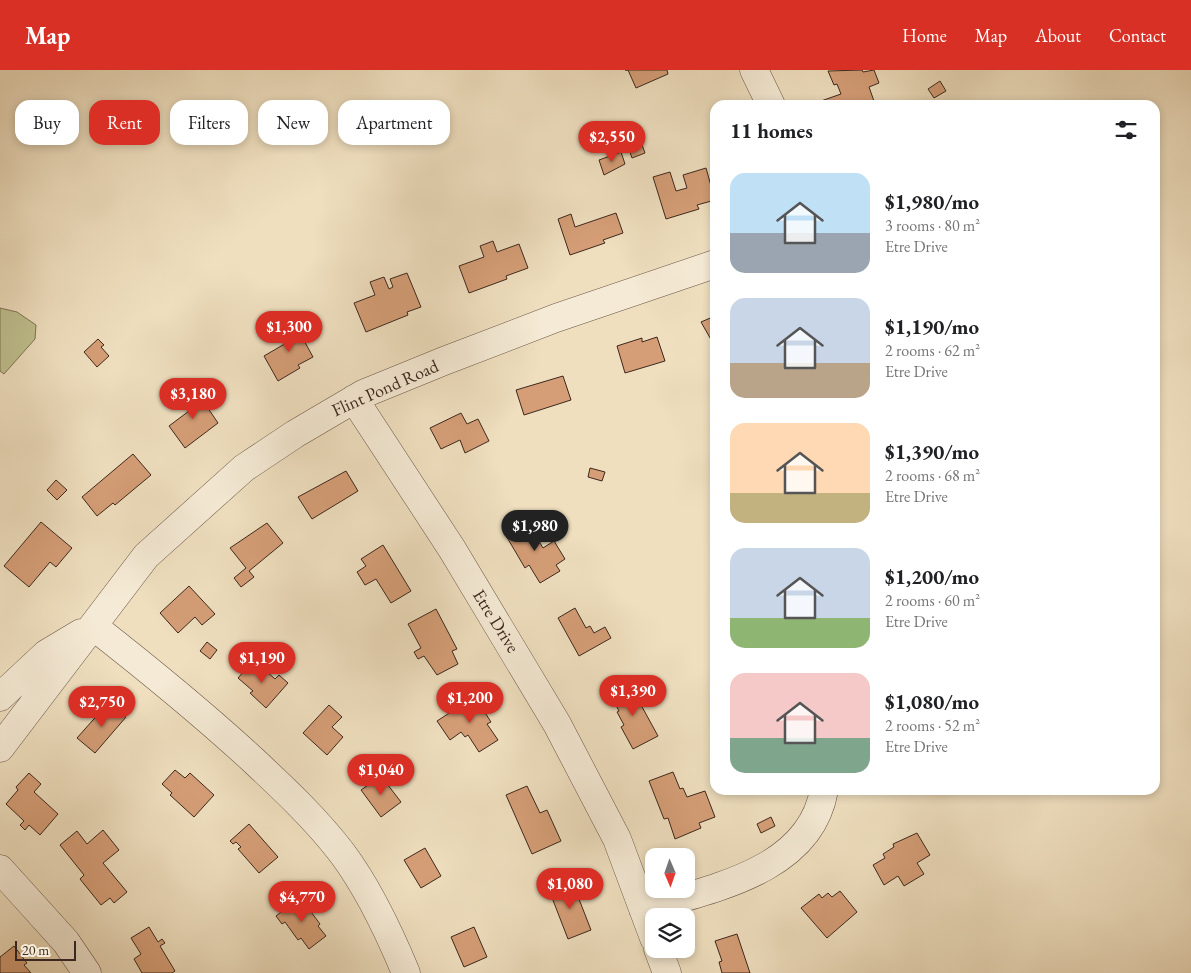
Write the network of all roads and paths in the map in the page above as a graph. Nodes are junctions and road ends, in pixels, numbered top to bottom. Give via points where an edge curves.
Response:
1 (754, 70) edge
2 (769, 100) edge
3 (710, 266) edge
4 (354, 399) junction
5 (93, 626) junction
6 (0, 697) edge
7 (0, 748) edge
8 (823, 795) edge
9 (0, 869) edge
10 (643, 909) junction
11 (645, 914) edge
12 (661, 958) edge
13 (87, 973) edge
14 (406, 973) edge
15 (667, 973) edge

1 - 2 street
3 - 4 street, Flint Pond Road via 556,318
4 - 5 street, Flint Pond Road via 244,468 195,510 146,556
4 - 10 street, Etre Drive via 452,549 552,716 617,839
5 - 6 street, Flint Pond Road via 46,654
5 - 7 street, Flint Pond Road
5 - 14 street via 210,721 312,819 342,854 369,897 386,925
8 - 10 street via 815,821 780,857 735,881
9 - 13 street via 66,942
10 - 11 street, Etre Drive
12 - 15 street

